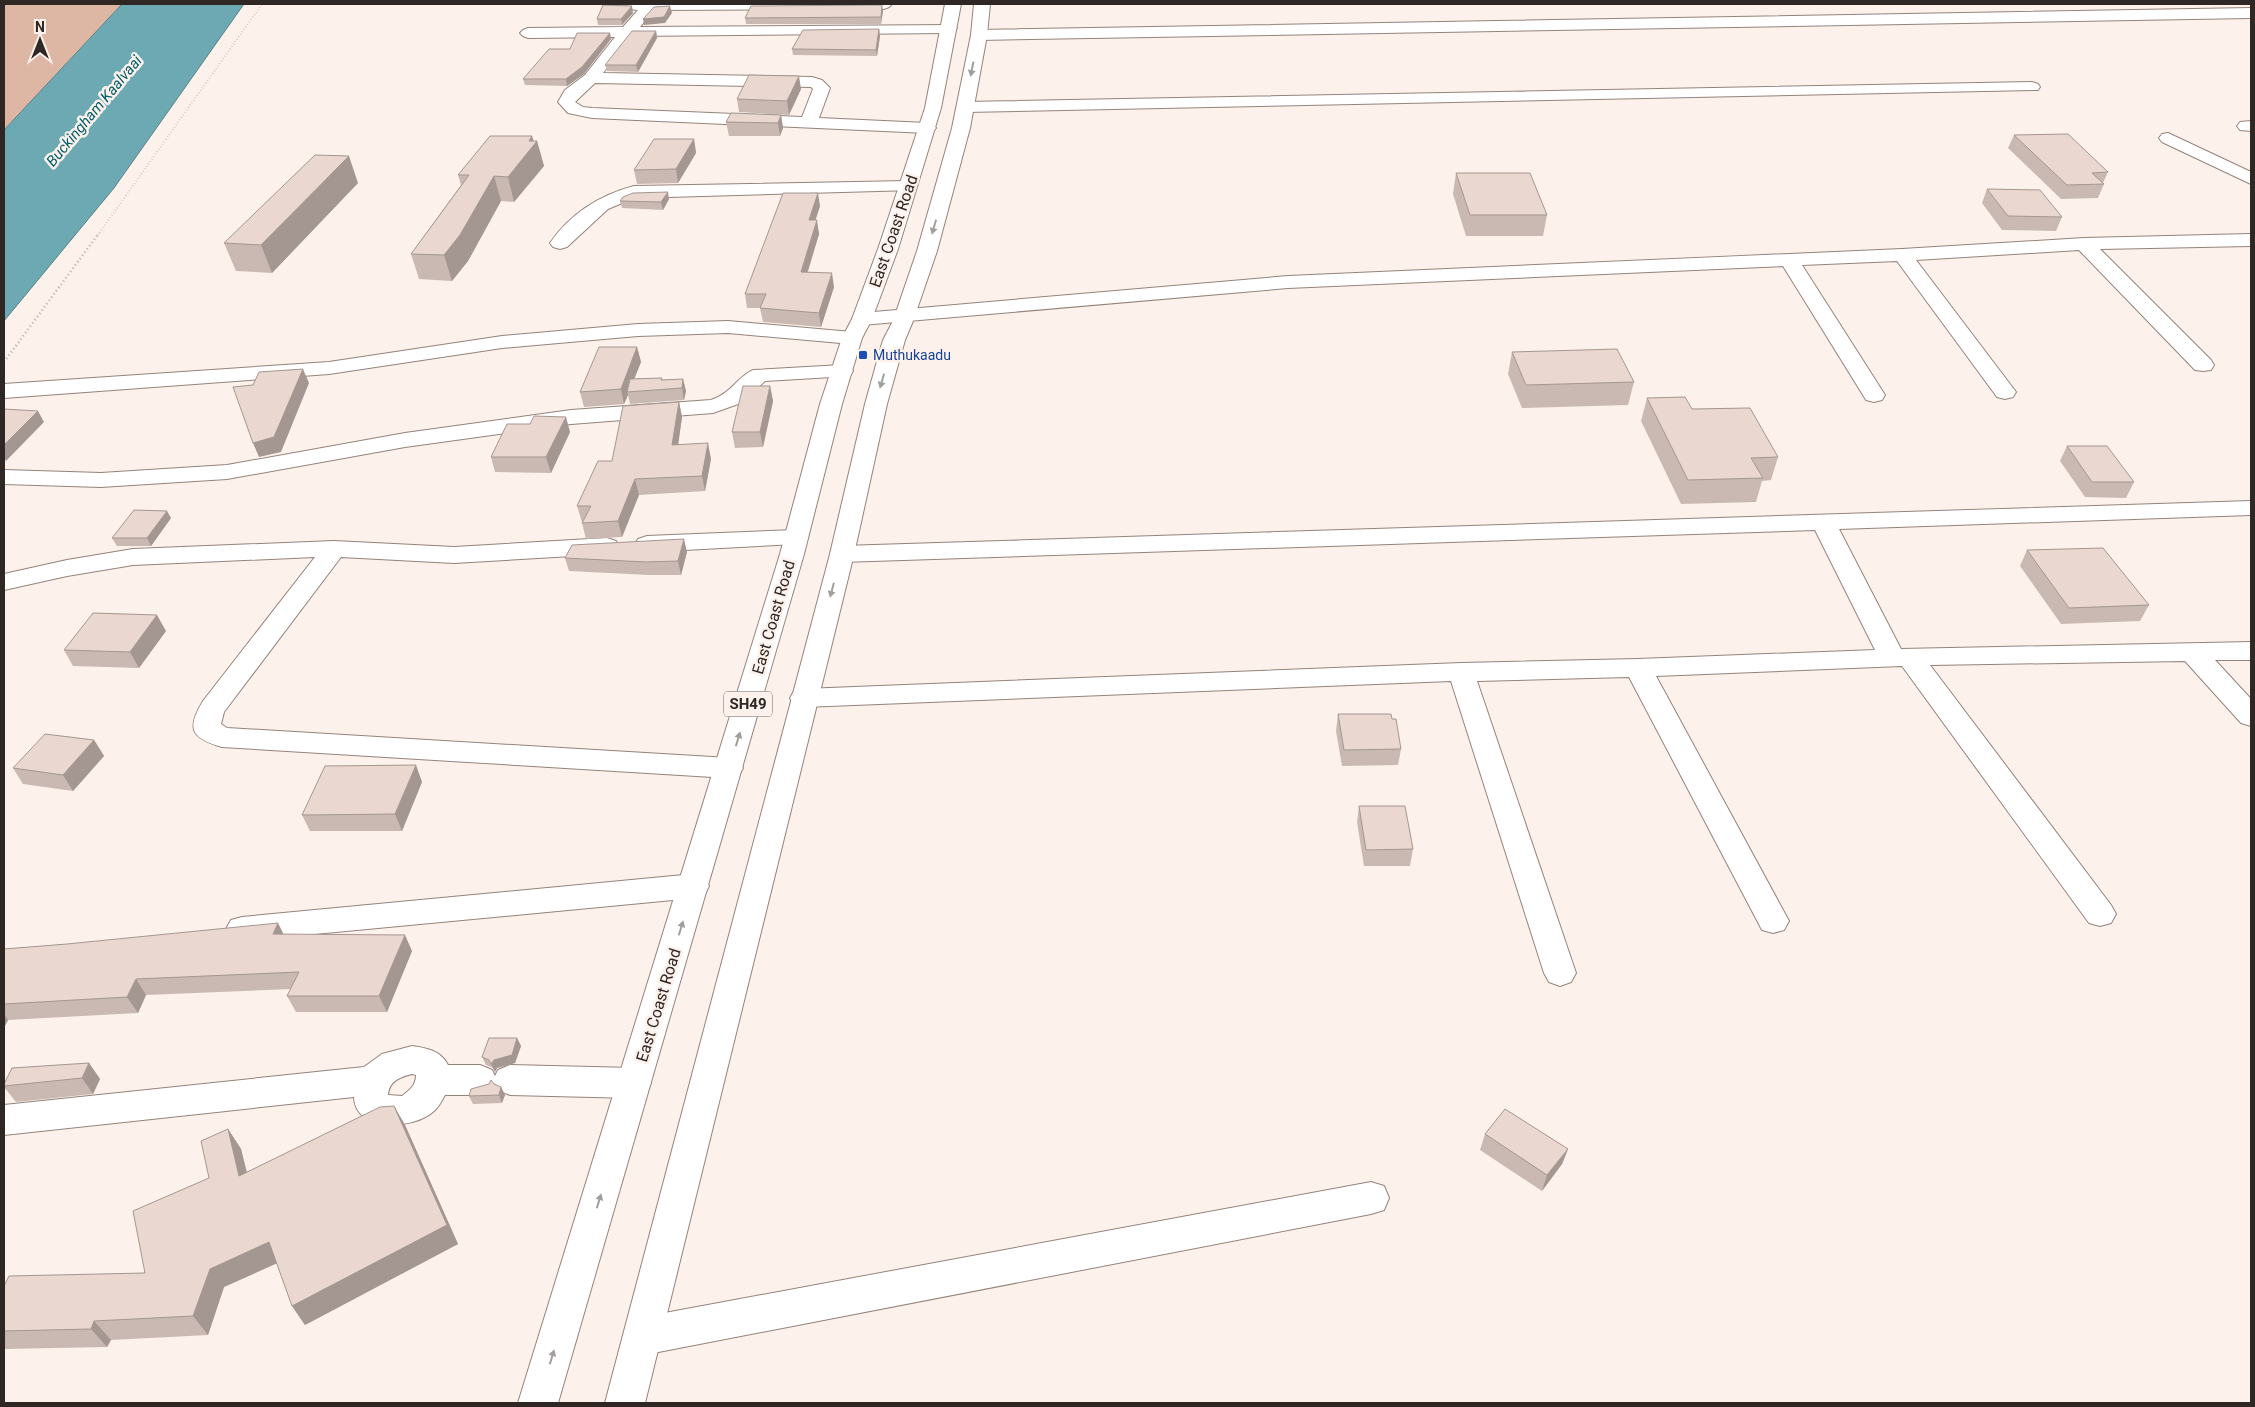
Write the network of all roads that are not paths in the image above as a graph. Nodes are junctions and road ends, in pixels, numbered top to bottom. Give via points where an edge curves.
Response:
1 (884, 4) edge
2 (982, 4) edge
3 (733, 5) edge
4 (650, 6) junction
5 (618, 7) edge
6 (2251, 13) edge
7 (951, 16) edge
8 (631, 31) junction
9 (528, 33) dead end
10 (979, 35) junction
11 (591, 78) junction
12 (2032, 87) dead end
13 (965, 107) junction
14 (808, 123) junction
15 (927, 128) junction
16 (2168, 138) dead end
17 (2251, 179) edge
18 (908, 186) junction
19 (2251, 240) edge
20 (560, 243) dead end
21 (2084, 244) junction
22 (1902, 255) junction
23 (1789, 260) junction
24 (905, 315) junction
25 (857, 328) junction
26 (2203, 365) dead end
27 (842, 371) junction
28 (4, 391) edge
29 (2005, 392) dead end
30 (1874, 395) dead end
31 (4, 477) edge
32 (2251, 508) edge
33 (1823, 522) junction
34 (796, 537) junction
35 (334, 549) junction
36 (842, 554) junction
37 (4, 582) edge
38 (2251, 651) edge
39 (2193, 653) junction
40 (1901, 658) junction
41 (1638, 668) junction
42 (1461, 672) junction
43 (804, 698) junction
44 (2251, 716) edge
45 (729, 768) junction
46 (694, 886) junction
47 (2100, 914) dead end
48 (1773, 921) dead end
49 (211, 932) edge
50 (1560, 973) dead end
51 (634, 1082) junction
52 (4, 1120) edge
53 (1371, 1198) dead end
54 (643, 1336) junction
55 (538, 1403) edge
56 (625, 1403) edge

1 - 3 street
2 - 10 street
3 - 4 street
4 - 5 street
4 - 8 street
6 - 10 street
7 - 8 street
7 - 15 street, East Coast Road / SH49
8 - 9 street
8 - 11 street
10 -> 13 street
11 - 14 street via 816,83 822,88
11 - 14 street via 571,94 566,102 569,107 592,113
12 - 13 street
13 -> 24 street via 927,251
14 - 15 street
15 - 18 street, East Coast Road / SH49
16 - 17 street
18 - 20 street via 634,192 601,204
18 - 25 street, East Coast Road / SH49 via 888,250
19 - 21 street
21 - 22 street
21 - 26 street
22 - 23 street
22 - 29 street
23 - 24 street via 1288,282
23 - 30 street
24 - 25 street
24 -> 36 street via 894,340 876,404
25 - 27 street, East Coast Road / SH49
25 - 28 street via 638,330 502,342 330,368
27 - 31 street via 761,375 752,379 729,401 713,406 571,416 405,440 227,472 101,480
27 - 34 street, East Coast Road / SH49
32 - 33 street
33 - 36 street
33 - 40 street
34 - 35 street via 454,555
45 -> 34 street, East Coast Road / SH49
35 - 37 street via 133,557
35 - 45 street via 213,708 207,719 207,729 222,737
36 -> 43 street
38 - 39 street
39 - 40 street
39 - 44 street
40 - 41 street
40 - 47 street
41 - 42 street
41 - 48 street
42 - 43 street
42 - 50 street
43 - 54 street
45 - 46 street, East Coast Road / SH49
46 - 49 street
51 -> 46 street, East Coast Road / SH49
51 - 52 street via 434,1080 430,1092 421,1102 407,1110 392,1113 379,1110 371,1102 374,1080
55 -> 51 street, East Coast Road / SH49
53 - 54 street
54 - 56 street

